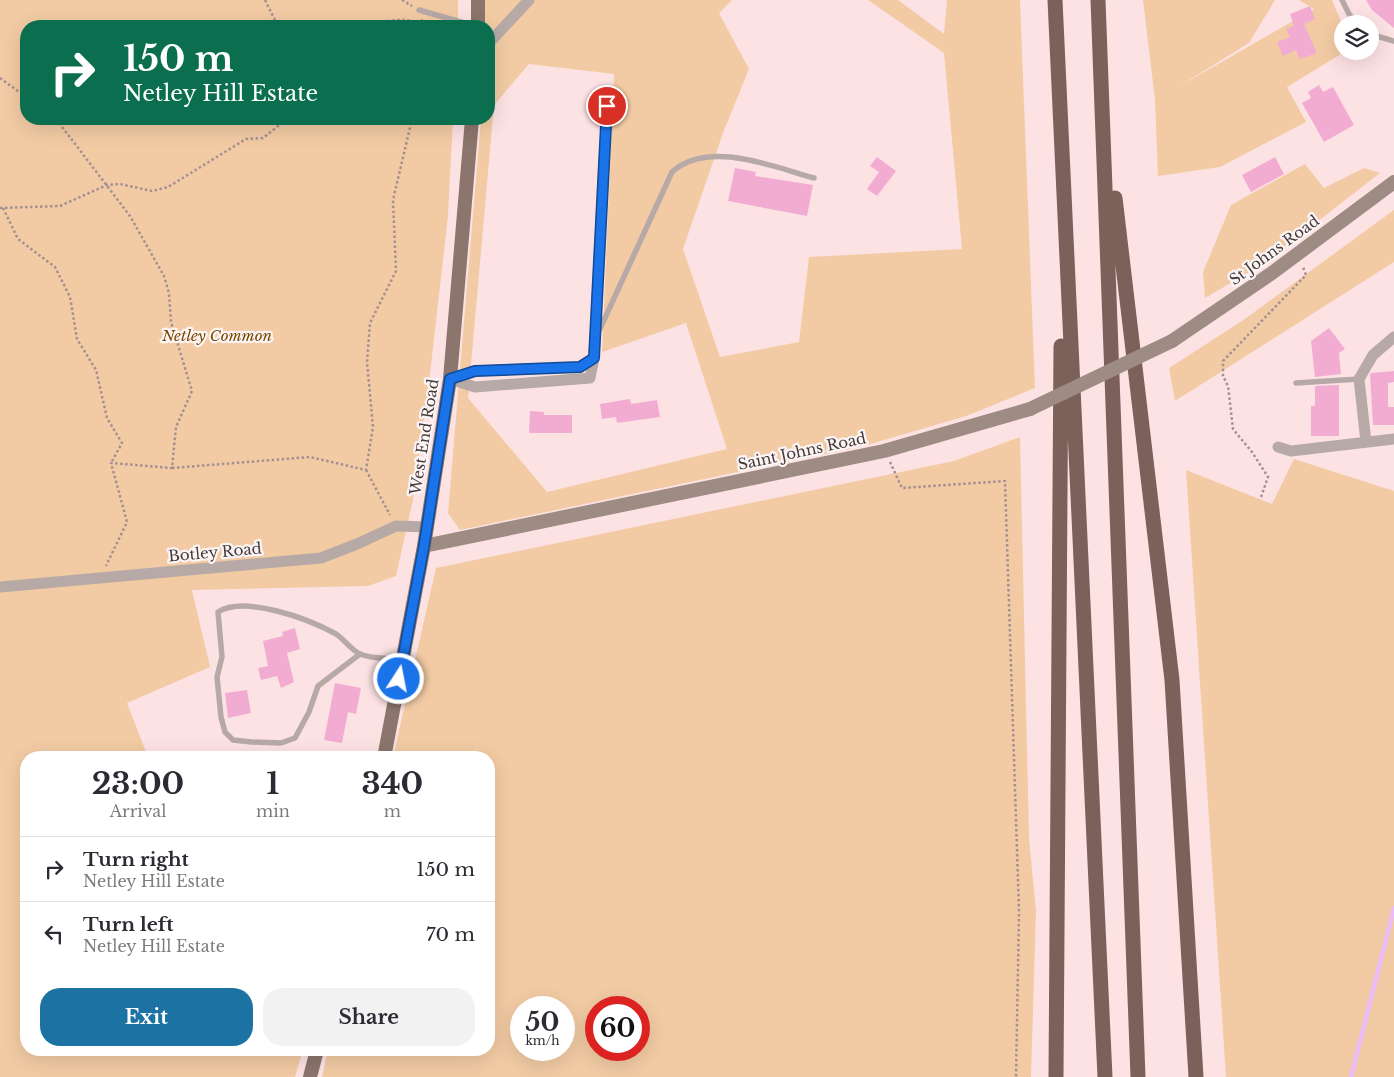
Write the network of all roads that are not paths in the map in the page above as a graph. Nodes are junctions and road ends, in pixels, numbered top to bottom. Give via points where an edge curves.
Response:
1 (478, 0) edge
2 (530, 0) edge
3 (1055, 0) edge
4 (1098, 0) edge
5 (1342, 0) edge
6 (420, 10) dead end
7 (1350, 15) edge
8 (452, 20) edge
9 (477, 20) edge
10 (495, 36) edge
11 (1379, 37) edge
12 (1394, 41) edge
13 (1102, 90) junction
14 (607, 106) dead end
15 (471, 125) edge
16 (1062, 170) junction
17 (814, 178) dead end
18 (1394, 182) edge
19 (1394, 337) edge
20 (595, 340) junction
21 (1172, 341) joint
22 (450, 379) junction
23 (1359, 379) junction
24 (1296, 384) dead end
25 (1394, 439) edge
26 (1366, 442) junction
27 (1278, 447) dead end
28 (427, 527) junction
29 (424, 546) junction
30 (0, 587) edge
31 (360, 654) junction
32 (402, 660) junction
33 (385, 751) edge
34 (315, 1056) edge
35 (310, 1077) edge
36 (1056, 1077) edge
37 (1106, 1077) edge
38 (1138, 1077) edge
39 (1196, 1077) edge

1 - 9 main road
2 - 10 street
3 - 16 highway
4 - 13 highway
5 - 7 lane
6 - 8 lane
11 - 12 lane
13 - 38 highway
13 - 39 highway via 1172,680
14 - 20 street
15 - 22 main road, West End Road
16 - 36 highway
16 - 37 highway
17 - 20 lane via 741,158 715,156 680,165 672,172
18 - 21 main road, St Johns Road via 1298,254
19 - 23 street via 1373,355
20 - 22 street via 594,358 580,367 475,371
21 - 29 main road, Saint Johns Road, bridge via 1030,409 884,450
22 - 28 main road, West End Road
23 - 24 lane
23 - 26 street
25 - 26 street
26 - 27 street via 1291,451
28 - 29 main road, West End Road
28 - 30 street, Botley Road via 396,526 321,558
29 - 32 main road, West End Road
31 - 31 lane via 318,686 296,738 281,743 233,740 225,732 217,677 222,657 218,612 226,607 271,609 335,634
31 - 32 lane
32 - 33 main road, West End Road
34 - 35 main road

